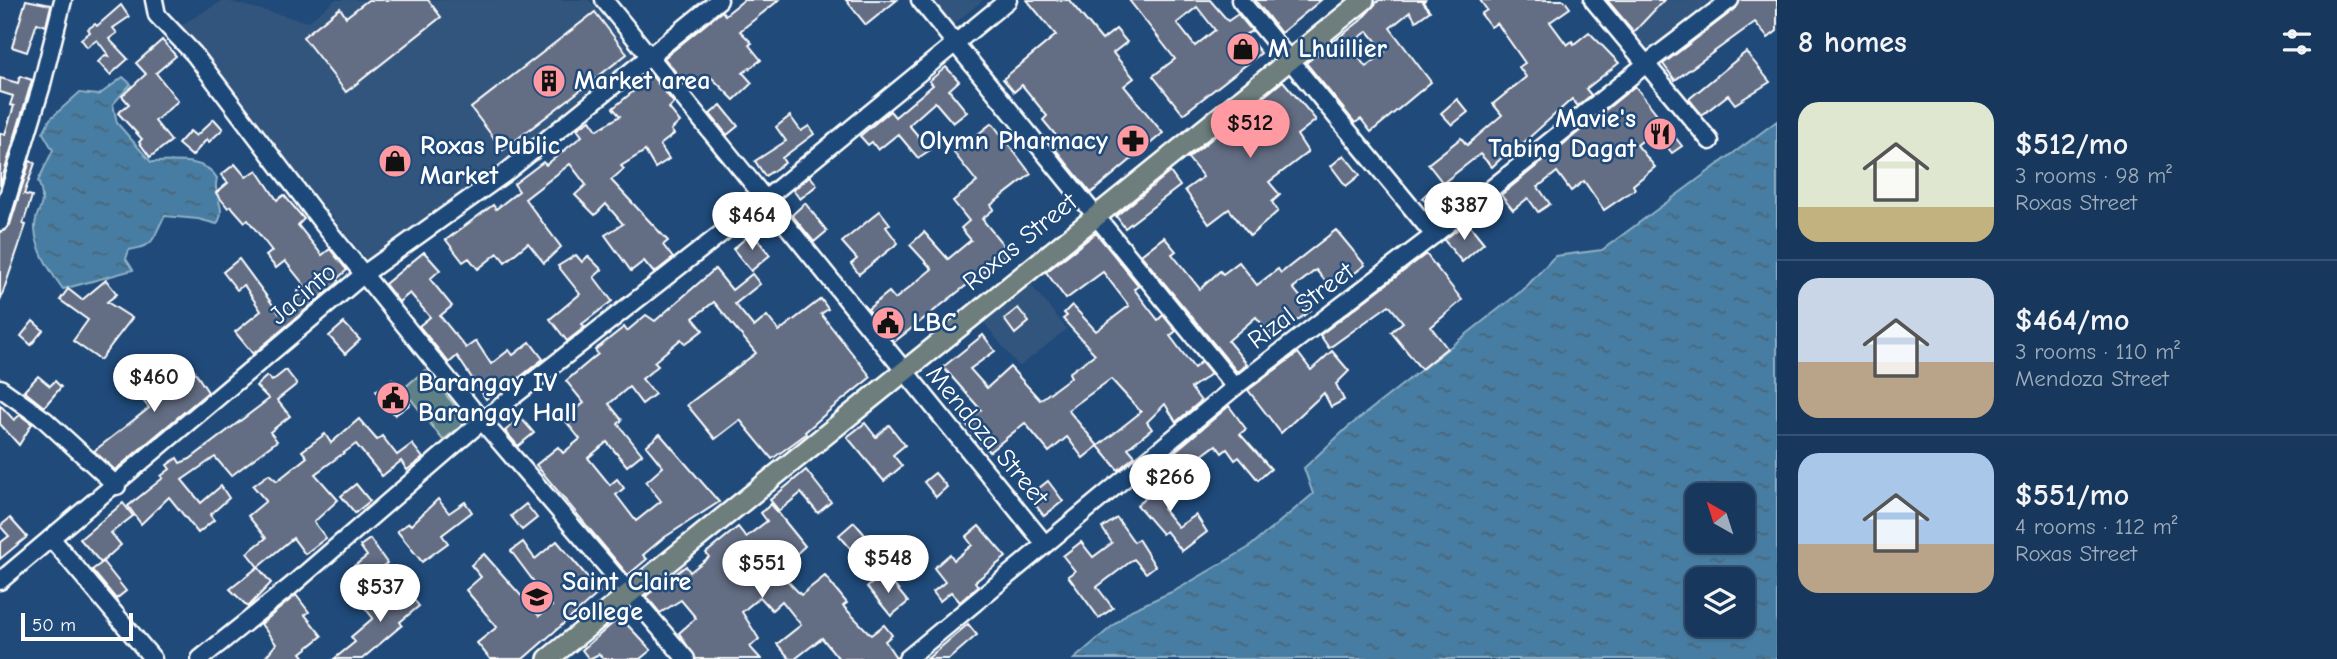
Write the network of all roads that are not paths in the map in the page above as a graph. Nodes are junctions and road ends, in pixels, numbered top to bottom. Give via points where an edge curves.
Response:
1 (63, 0) edge
2 (154, 0) edge
3 (604, 0) edge
4 (719, 0) edge
5 (920, 0) edge
6 (1008, 0) edge
7 (1240, 0) edge
8 (1364, 0) edge
9 (1593, 0) edge
10 (1730, 0) edge
11 (956, 43) junction
12 (650, 58) junction
13 (1289, 60) junction
14 (1646, 64) junction
15 (1710, 141) dead end
16 (764, 200) junction
17 (1095, 215) junction
18 (0, 222) edge
19 (1434, 235) junction
20 (364, 274) junction
21 (902, 372) junction
22 (1236, 387) junction
23 (0, 388) edge
24 (482, 421) junction
25 (117, 486) junction
26 (51, 538) junction
27 (1044, 543) junction
28 (0, 582) edge
29 (632, 593) junction
30 (153, 659) edge
31 (200, 659) edge
32 (548, 659) edge
33 (686, 659) edge
34 (907, 659) edge

1 - 18 street
2 - 20 street via 157,15 194,54
3 - 12 street, Mendoza Street
4 - 12 street, Jacinto
5 - 11 street
6 - 11 street
7 - 13 street
8 - 13 main road, Roxas Street
9 - 14 street
10 - 14 street, Rizal Street
11 - 16 street
11 - 17 street
12 - 16 street, Mendoza Street
12 - 20 street, Jacinto via 504,174
13 - 17 main road, Roxas Street
13 - 19 street
14 - 15 street
14 - 19 street, Rizal Street
16 - 21 street, Mendoza Street
16 - 24 street
17 - 21 main road, Roxas Street
17 - 22 street
19 - 22 street, Rizal Street
20 - 24 street
20 - 25 street, Jacinto
21 - 27 street, Mendoza Street
21 - 29 main road, Roxas Street
22 - 27 street, Rizal Street
23 - 25 street via 46,420
24 - 29 street
24 - 31 street
25 - 26 street, Jacinto
26 - 28 street, Jacinto
26 - 30 street
27 - 34 street, Rizal Street
29 - 32 main road, Roxas Street
29 - 33 street

